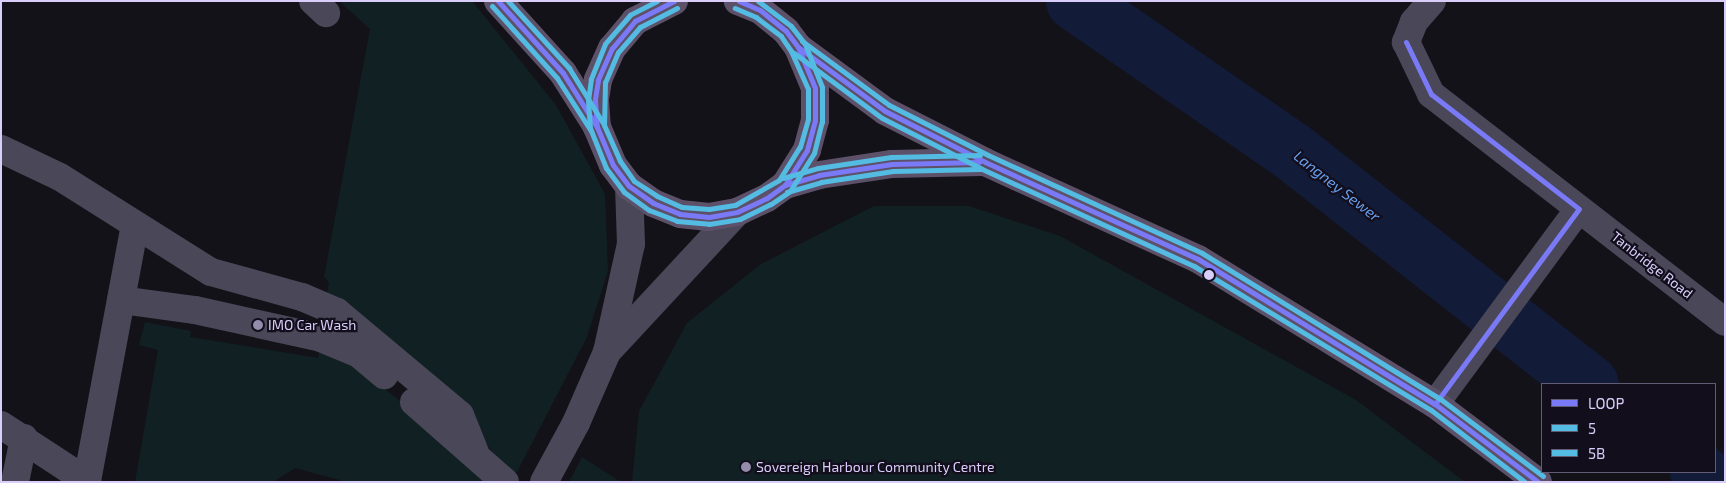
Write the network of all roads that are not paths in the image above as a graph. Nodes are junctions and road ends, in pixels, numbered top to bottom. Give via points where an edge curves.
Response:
1 (498, 1) edge
2 (738, 1) edge
3 (1432, 1) edge
4 (665, 2) edge
5 (798, 47) junction
6 (597, 127) junction
7 (1, 148) edge
8 (985, 162) junction
9 (785, 185) junction
10 (630, 186) junction
11 (1579, 209) junction
12 (738, 212) junction
13 (135, 225) junction
14 (121, 300) junction
15 (1725, 322) edge
16 (607, 352) junction
17 (1435, 404) junction
18 (13, 431) edge
19 (476, 455) junction
20 (15, 482) edge
21 (505, 482) edge
22 (544, 482) edge
23 (1538, 482) edge

1 - 6 main road via 563,73
2 - 5 main road via 760,10 786,31
3 - 11 street, Tanbridge Road via 1414,22 1406,42 1431,94
4 - 6 main road via 635,21 612,48 598,80 595,100
5 - 8 main road via 880,108
5 - 9 main road via 815,88 815,120 807,150
6 - 10 main road via 612,165
7 - 13 street via 60,177
8 - 9 main road via 892,164 819,175
8 - 17 main road via 1198,260
9 - 12 main road
10 - 12 main road via 653,203 680,214 709,216
10 - 16 street via 631,244
11 - 15 street, Tanbridge Road
11 - 17 street
12 - 16 street
13 - 14 street
13 - 19 street via 211,272 280,291 338,312 460,416
14 - 18 street via 87,481
14 - 19 street via 195,310 321,338 359,354
16 - 22 street via 576,423
17 - 23 main road
18 - 20 street
19 - 21 street

